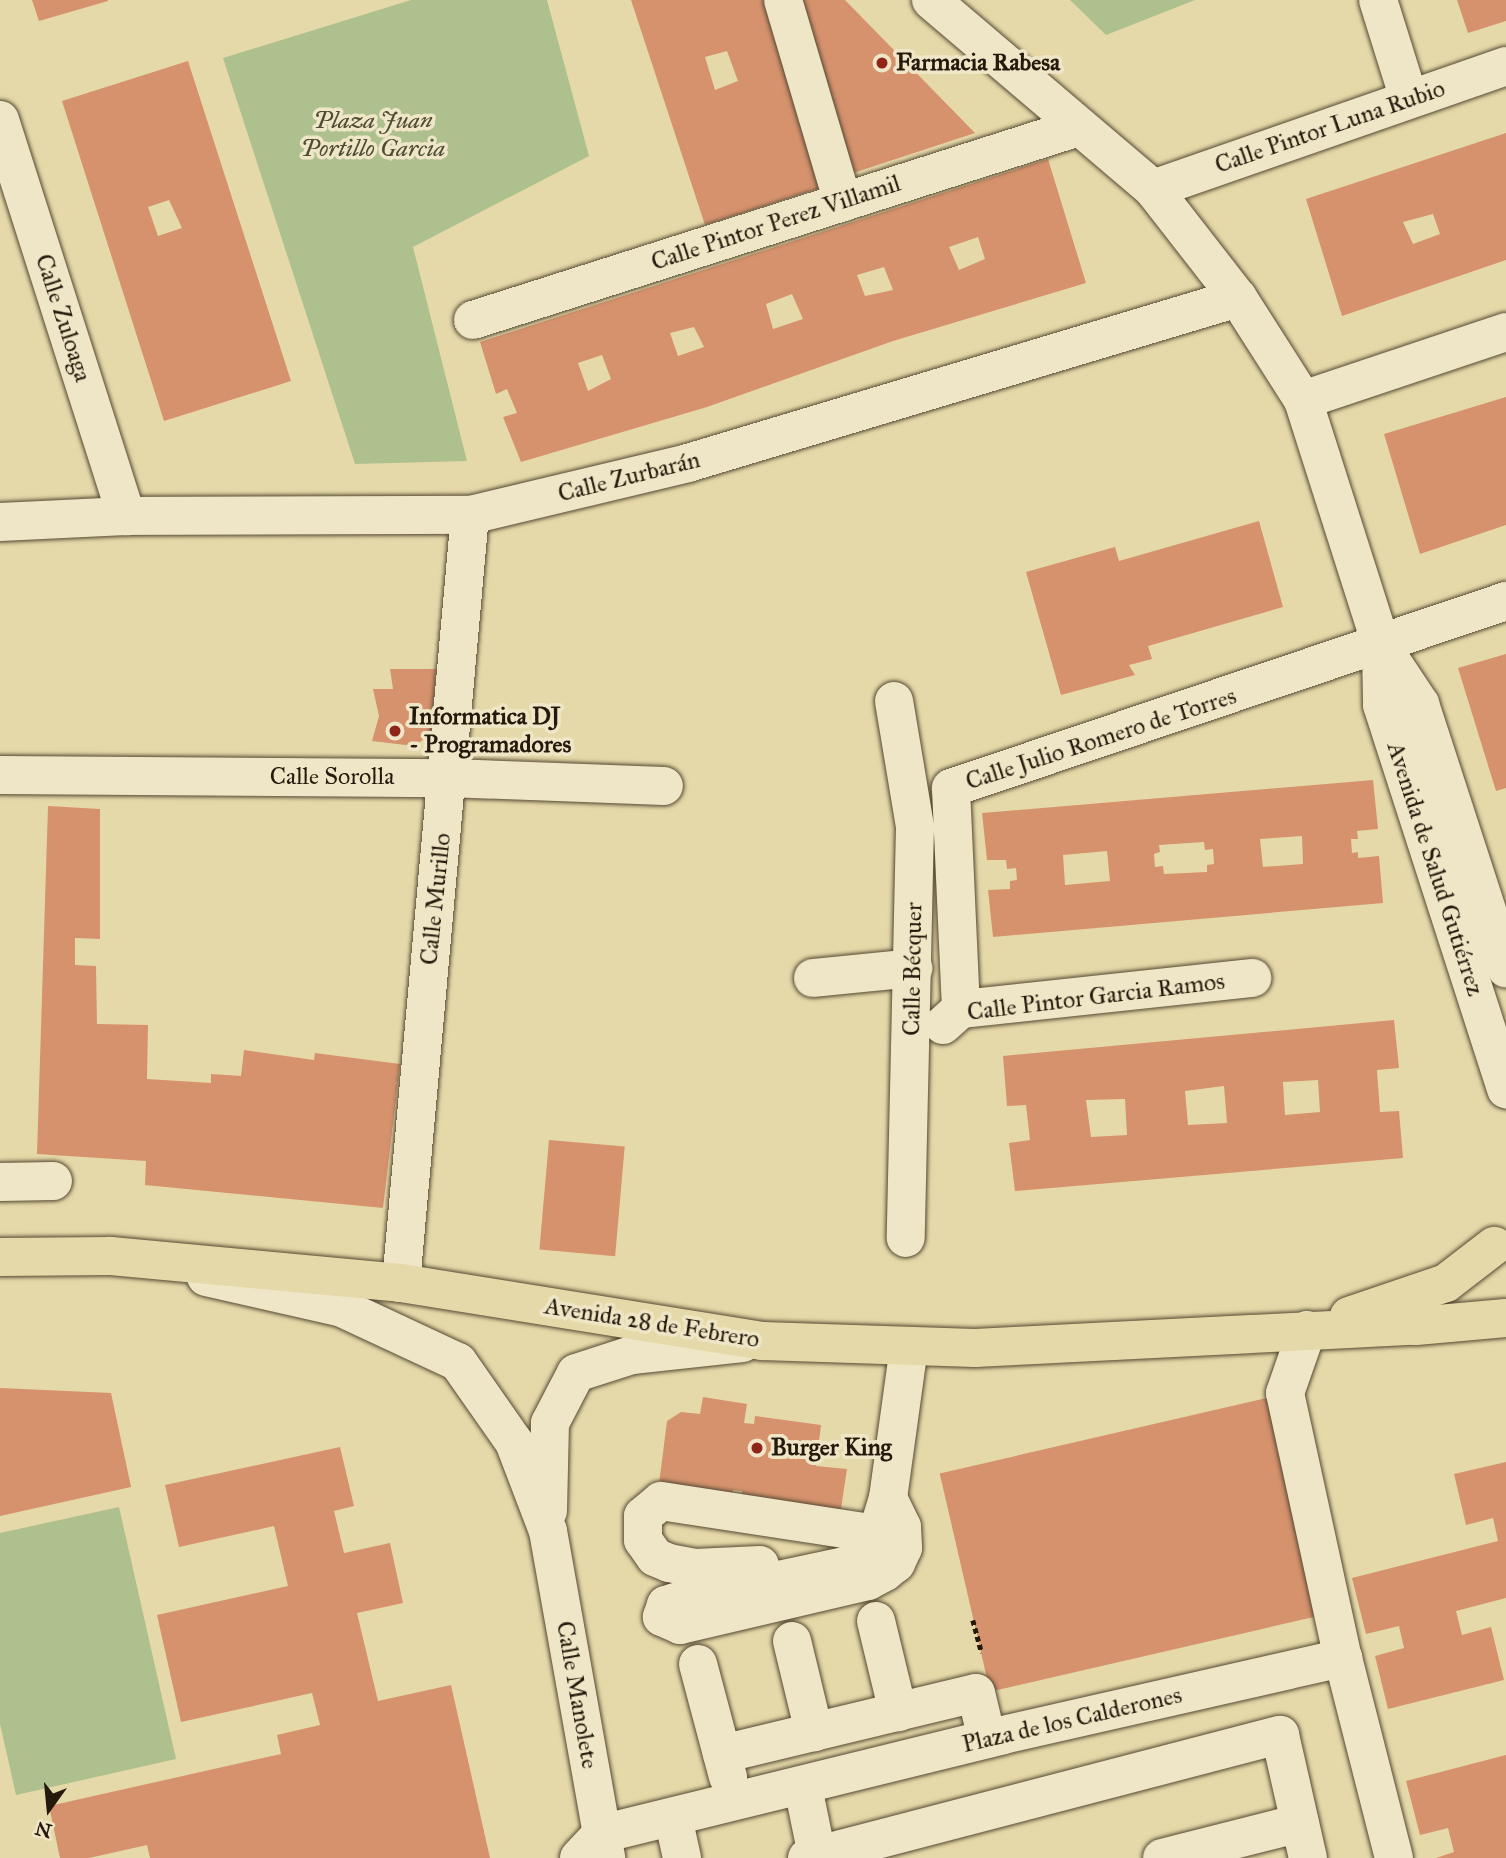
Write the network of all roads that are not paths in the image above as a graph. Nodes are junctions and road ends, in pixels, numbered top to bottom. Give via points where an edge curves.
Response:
1 (783, 0) edge
2 (931, 0) edge
3 (1378, 0) edge
4 (1506, 66) edge
5 (1409, 99) junction
6 (0, 120) edge
7 (1079, 127) junction
8 (1153, 189) junction
9 (843, 202) junction
10 (1238, 298) junction
11 (473, 320) dead end
12 (1506, 332) edge
13 (1303, 400) junction
14 (470, 515) junction
15 (126, 516) junction
16 (0, 522) edge
17 (1506, 601) edge
18 (1381, 645) junction
19 (894, 701) dead end
20 (0, 775) edge
21 (448, 778) junction
22 (664, 786) dead end
23 (914, 968) junction
24 (1506, 968) edge
25 (813, 978) dead end
26 (1252, 978) dead end
27 (961, 1009) junction
28 (912, 1051) junction
29 (1506, 1090) edge
30 (53, 1181) dead end
31 (0, 1182) edge
32 (906, 1238) dead end
33 (1500, 1238) edge
34 (111, 1256) junction
35 (0, 1257) edge
36 (401, 1283) junction
37 (1506, 1318) edge
38 (1307, 1330) junction
39 (762, 1340) junction
40 (909, 1346) junction
41 (888, 1498) junction
42 (548, 1531) junction
43 (870, 1546) junction
44 (876, 1621) dead end
45 (792, 1641) dead end
46 (1343, 1658) junction
47 (698, 1664) dead end
48 (898, 1712) junction
49 (814, 1732) junction
50 (987, 1739) junction
51 (722, 1754) junction
52 (803, 1787) junction
53 (735, 1802) junction
54 (673, 1817) junction
55 (1304, 1841) edge
56 (596, 1850) edge
57 (812, 1857) edge
58 (682, 1858) edge
59 (1162, 1858) edge
60 (1394, 1858) edge

1 - 9 street
2 - 7 street, Avenida de Salud Gutiérrez
3 - 5 street
4 - 5 street, Calle Pintor Luna Rubio
5 - 8 street, Calle Pintor Luna Rubio
6 - 15 street, Calle Zuloaga
7 - 8 street, Avenida de Salud Gutiérrez
7 - 9 street, Calle Pintor Perez Villamil
8 - 10 street, Avenida de Salud Gutiérrez
9 - 11 street, Calle Pintor Perez Villamil
10 - 13 street, Avenida de Salud Gutiérrez
10 - 14 street, Calle Zurbarán via 688,463
12 - 13 street
13 - 18 street, Avenida de Salud Gutiérrez
14 - 15 street, Calle Zurbarán
14 - 21 street, Calle Murillo
15 - 16 street, Calle Zurbarán
17 - 18 street
18 - 24 street, Avenida de Salud Gutiérrez via 1420,704
18 - 27 street, Calle Julio Romero de Torres via 951,788
18 - 29 street, Avenida de Salud Gutiérrez via 1382,705
19 - 23 street, Calle Bécquer via 915,827
20 - 21 street, Calle Sorolla
21 - 22 street, Calle Sorolla
21 - 36 street, Calle Murillo
23 - 25 street
23 - 28 street, Calle Bécquer
26 - 27 street, Calle Pintor Garcia Ramos
27 - 28 street, Calle Pintor Garcia Ramos
28 - 32 street, Calle Bécquer
30 - 31 street
33 - 37 main road via 1490,1283
33 - 38 main road, Avenida 28 de Febrero via 1446,1283
34 - 35 main road, Avenida 28 de Febrero
34 - 36 main road, Avenida 28 de Febrero
34 - 42 street via 342,1308 458,1362 514,1442
36 - 39 main road, Avenida 28 de Febrero
37 - 38 main road, Avenida 28 de Febrero
38 - 40 main road, Avenida 28 de Febrero via 975,1348
38 - 46 street via 1285,1393
39 - 40 main road, Avenida 28 de Febrero
39 - 42 street via 632,1355 576,1373 550,1423
40 - 41 street
41 - 43 street
41 - 43 street via 902,1527 903,1548 896,1563 868,1581 680,1625 662,1617 666,1605 675,1602 845,1566
42 - 56 street, Calle Manolete
43 - 43 street via 695,1568 655,1557 643,1540 641,1525 648,1509 661,1501
44 - 48 street
45 - 49 street
46 - 50 street, Plaza de los Calderones
46 - 60 street
47 - 51 street
48 - 49 street
48 - 50 street via 976,1693
49 - 51 street
50 - 52 street, Plaza de los Calderones
51 - 53 street
52 - 53 street, Plaza de los Calderones
52 - 57 street
53 - 54 street, Plaza de los Calderones
54 - 56 street, Plaza de los Calderones
54 - 58 street
55 - 57 street via 1280,1735
55 - 59 street

